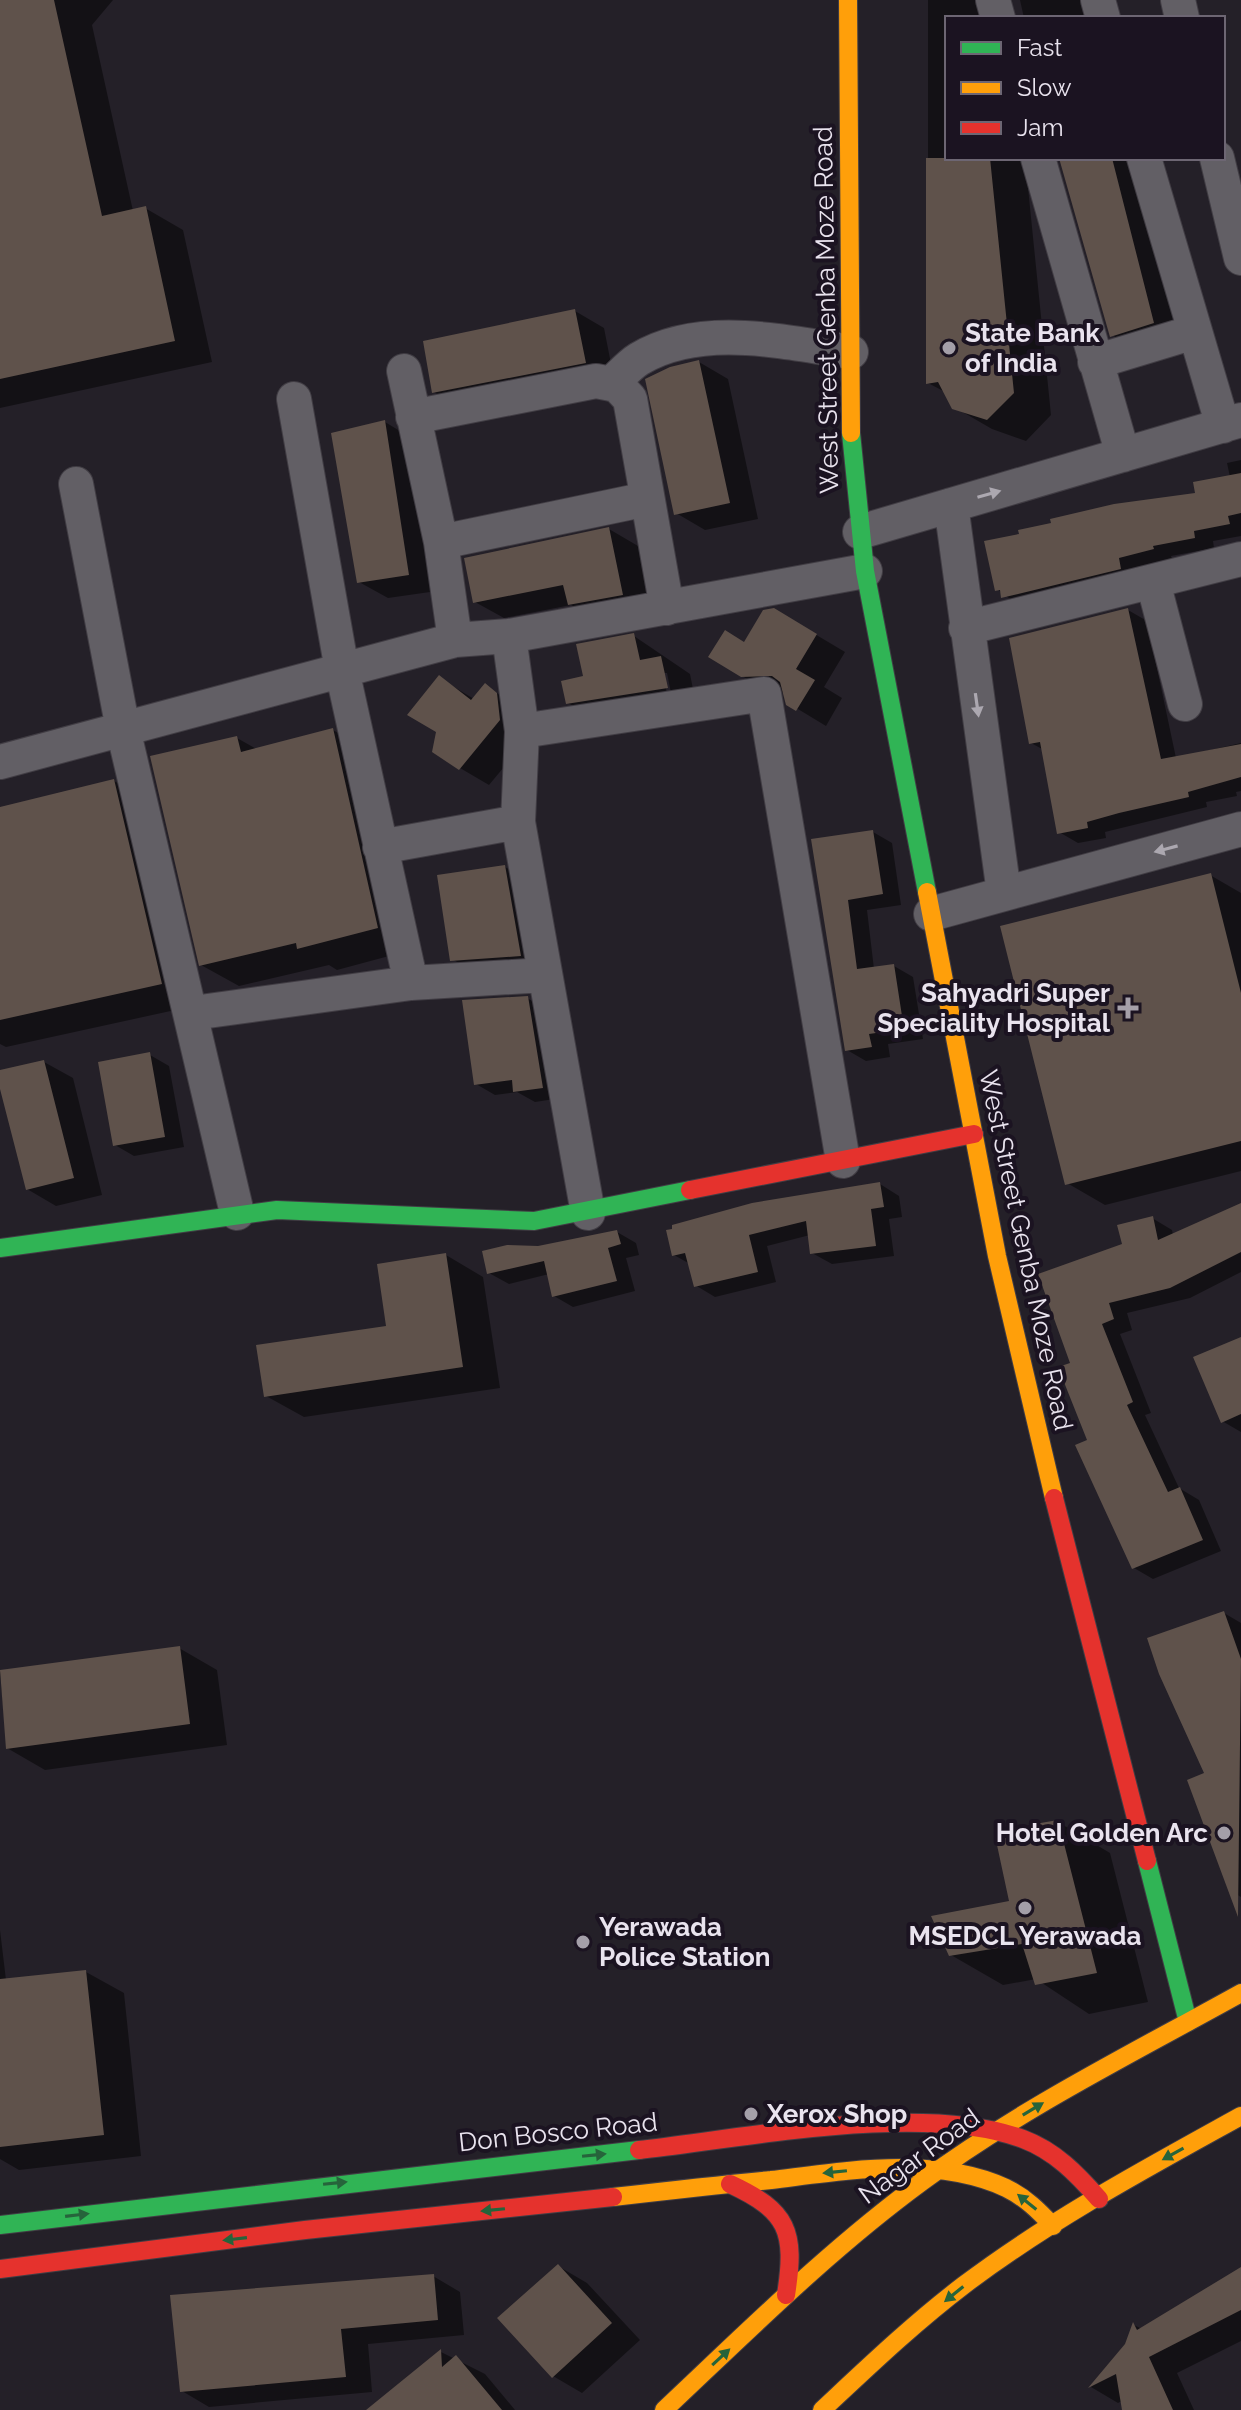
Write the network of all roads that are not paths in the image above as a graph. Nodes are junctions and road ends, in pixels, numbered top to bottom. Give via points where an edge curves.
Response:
1 (848, 0) edge
2 (1039, 160) edge
3 (1145, 160) edge
4 (1217, 160) edge
5 (1241, 258) edge
6 (1194, 332) junction
7 (851, 352) junction
8 (1095, 362) junction
9 (404, 371) dead end
10 (611, 384) junction
11 (294, 399) dead end
12 (413, 417) junction
13 (1232, 423) edge
14 (1123, 455) junction
15 (76, 484) dead end
16 (647, 499) junction
17 (951, 505) junction
18 (860, 532) junction
19 (441, 542) junction
20 (1241, 559) edge
21 (865, 571) junction
22 (1153, 582) junction
23 (667, 608) junction
24 (966, 628) junction
25 (509, 636) junction
26 (455, 640) junction
27 (342, 670) junction
28 (1185, 704) dead end
29 (123, 729) junction
30 (522, 731) junction
31 (0, 762) edge
32 (518, 822) junction
33 (1241, 829) edge
34 (380, 847) junction
35 (1004, 893) junction
36 (931, 914) junction
37 (545, 975) junction
38 (411, 983) junction
39 (193, 1013) junction
40 (974, 1134) junction
41 (843, 1161) junction
42 (237, 1213) junction
43 (588, 1213) junction
44 (0, 1248) edge
45 (1241, 1993) edge
46 (1188, 2022) junction
47 (1241, 2116) edge
48 (998, 2130) junction
49 (939, 2171) junction
50 (730, 2184) junction
51 (1099, 2199) junction
52 (0, 2225) edge
53 (1053, 2226) junction
54 (0, 2269) edge
55 (786, 2295) junction
56 (664, 2410) edge
57 (822, 2410) edge

1 - 7 main road, West Street Genba Moze Road
2 - 8 street
3 - 6 street
4 - 5 street
6 - 8 street
6 - 13 street
7 - 10 street via 719,338 671,345 637,360
7 - 18 main road, West Street Genba Moze Road via 853,480
8 - 14 street
9 - 12 street
10 - 12 street via 596,381
10 - 16 street via 630,399
11 - 27 street
12 - 19 street
13 - 14 street
17 -> 14 street
15 - 29 street
16 - 19 street
16 - 23 street
17 - 18 street
17 - 24 street
18 - 21 main road, West Street Genba Moze Road
19 - 26 street
20 - 22 street
21 - 23 street
21 - 36 main road, West Street Genba Moze Road
22 - 24 street
22 - 28 street
23 - 25 street
24 -> 35 street
25 - 26 street
25 - 30 street
26 - 27 street
27 - 29 street
27 - 34 street
29 - 31 street
29 - 39 street
30 - 32 street
30 - 41 street via 764,694
32 - 34 street
32 - 37 street
33 -> 35 street
34 - 38 street
35 - 36 street
36 - 40 main road, West Street Genba Moze Road
37 - 38 street
37 - 43 street
38 - 39 street
39 - 42 street
40 - 41 main road
40 - 46 main road, West Street Genba Moze Road via 1030,1403
41 - 43 main road
42 - 43 main road via 277,1210 534,1221
42 - 44 main road
45 - 46 main road, Nagar Road
48 -> 46 main road, Nagar Road
47 -> 51 main road
48 - 49 main road, Nagar Road
48 - 51 main road, Don Bosco Road via 1070,2167
52 -> 48 main road, Don Bosco Road via 863,2125 924,2123
49 -> 50 main road via 868,2169
53 -> 49 main road via 1023,2196
49 - 55 main road, Nagar Road
50 -> 54 main road
50 - 55 main road via 769,2204 785,2228 791,2264
51 - 53 main road
53 -> 57 main road via 976,2277
56 -> 55 main road, Nagar Road

